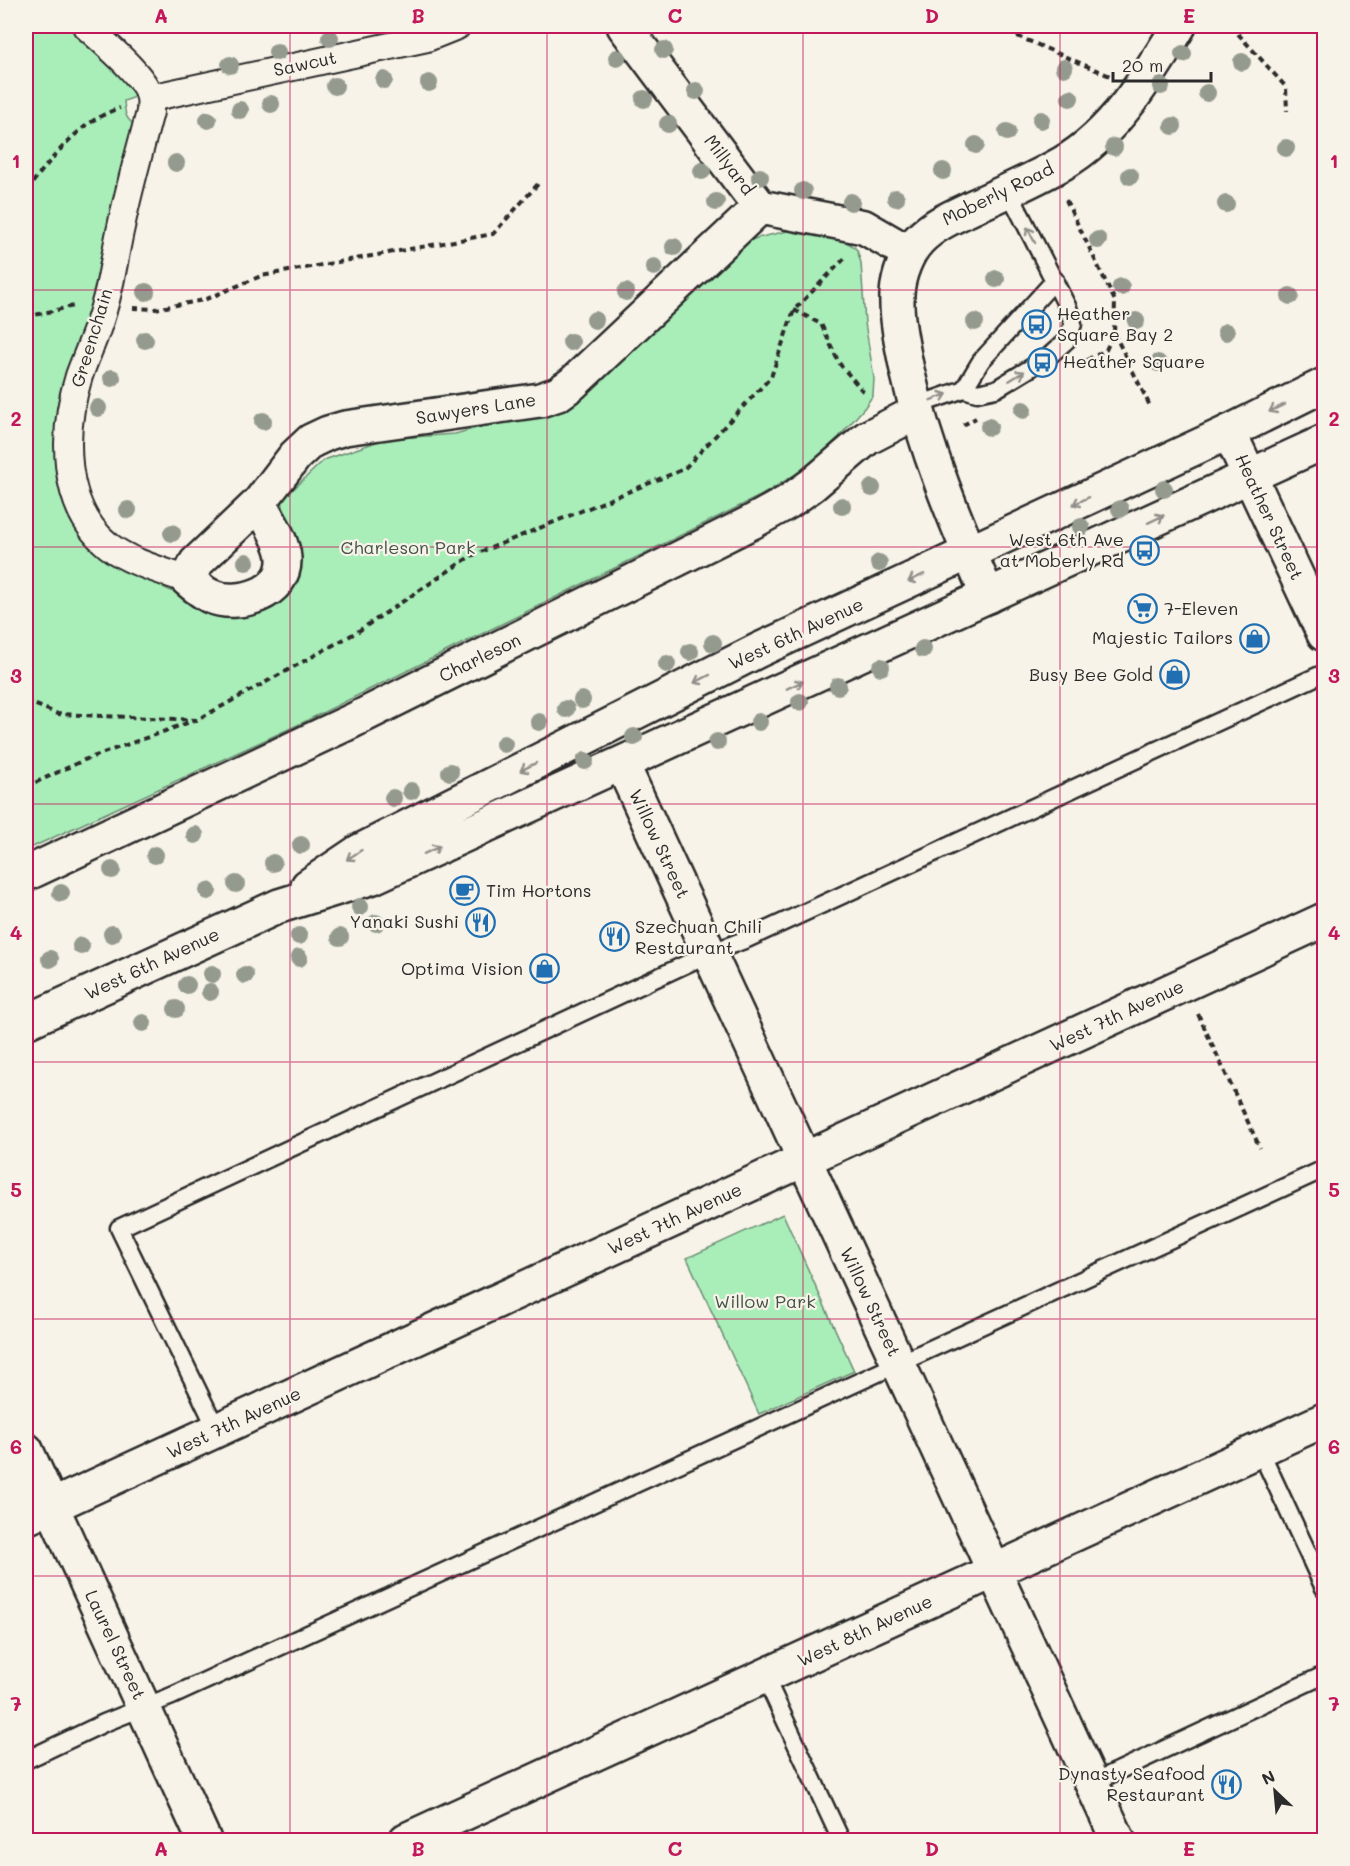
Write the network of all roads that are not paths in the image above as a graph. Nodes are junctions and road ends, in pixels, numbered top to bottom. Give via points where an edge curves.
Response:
1 (86, 26) edge
2 (457, 26) edge
3 (624, 26) edge
4 (1179, 26) edge
5 (150, 98) junction
6 (1008, 190) junction
7 (760, 207) junction
8 (909, 252) junction
9 (1054, 280) junction
10 (1324, 385) edge
11 (964, 389) junction
12 (916, 409) junction
13 (1229, 432) junction
14 (1324, 442) edge
15 (1249, 476) junction
16 (258, 503) junction
17 (969, 553) junction
18 (188, 580) junction
19 (988, 597) junction
20 (1324, 634) edge
21 (1324, 673) edge
22 (622, 764) junction
23 (26, 874) edge
24 (279, 906) junction
25 (1324, 920) edge
26 (710, 953) junction
27 (26, 1022) edge
28 (805, 1160) junction
29 (1324, 1170) edge
30 (898, 1363) junction
31 (1324, 1420) edge
32 (217, 1430) junction
33 (26, 1450) edge
34 (1260, 1450) junction
35 (38, 1512) edge
36 (994, 1571) junction
37 (1324, 1588) edge
38 (1324, 1676) edge
39 (765, 1677) junction
40 (144, 1706) junction
41 (26, 1760) edge
42 (1092, 1783) junction
43 (204, 1840) edge
44 (406, 1840) edge
45 (841, 1840) edge
46 (1118, 1840) edge

1 - 5 street via 134,72
2 - 5 street, Sawcut via 427,38
3 - 7 street, Millyard
4 - 6 street, Moberly Road via 1135,93 1099,134 1064,162
5 - 18 street, Greenchain via 105,307 79,378 70,418 69,456 72,486 81,513 109,546 138,562
6 - 8 street, Moberly Road via 938,223
9 -> 6 lane
7 - 8 street, Millyard via 864,227
7 - 16 street, Sawyers Lane via 558,394 328,433 311,441 295,456
8 - 12 street, Moberly Road via 897,292 901,340
9 - 11 lane via 981,362
11 -> 9 lane via 977,393 996,389 1047,358 1067,340 1073,324
10 -> 13 street, West 6th Avenue
12 -> 11 lane
12 - 17 street, Moberly Road
12 - 23 street, Charleson via 867,438 788,502 752,522 352,721
13 - 15 street, Heather Street
13 -> 17 street, West 6th Avenue
14 - 15 street, West 6th Avenue
19 -> 15 street, West 6th Avenue
15 - 20 street, Heather Street
16 - 18 street, Sawyers Lane via 196,562
16 - 18 street via 284,557 276,581 252,598 232,600 212,597
17 - 19 street, Moberly Road
17 -> 24 street, West 6th Avenue via 759,650 360,851
22 -> 19 street, West 6th Avenue
21 - 26 lane
24 -> 22 street, West 6th Avenue via 373,877
22 - 26 street, Willow Street
24 - 27 street, West 6th Avenue
25 - 28 street, West 7th Avenue
26 - 28 street, Willow Street
26 - 32 lane via 119,1228
28 - 30 street, Willow Street
28 - 32 street, West 7th Avenue
29 - 30 lane
30 - 36 street, Willow Street
30 - 40 lane
31 - 34 street, West 8th Avenue
32 - 35 street, West 7th Avenue
33 - 35 street, Laurel Street
34 - 36 street, West 8th Avenue
34 - 37 lane
35 - 40 street, Laurel Street
36 - 39 street, West 8th Avenue
36 - 42 street, Willow Street
38 - 42 lane
39 - 44 street, West 8th Avenue
39 - 45 lane
40 - 41 lane
40 - 43 street, Laurel Street
42 - 46 street, Willow Street

